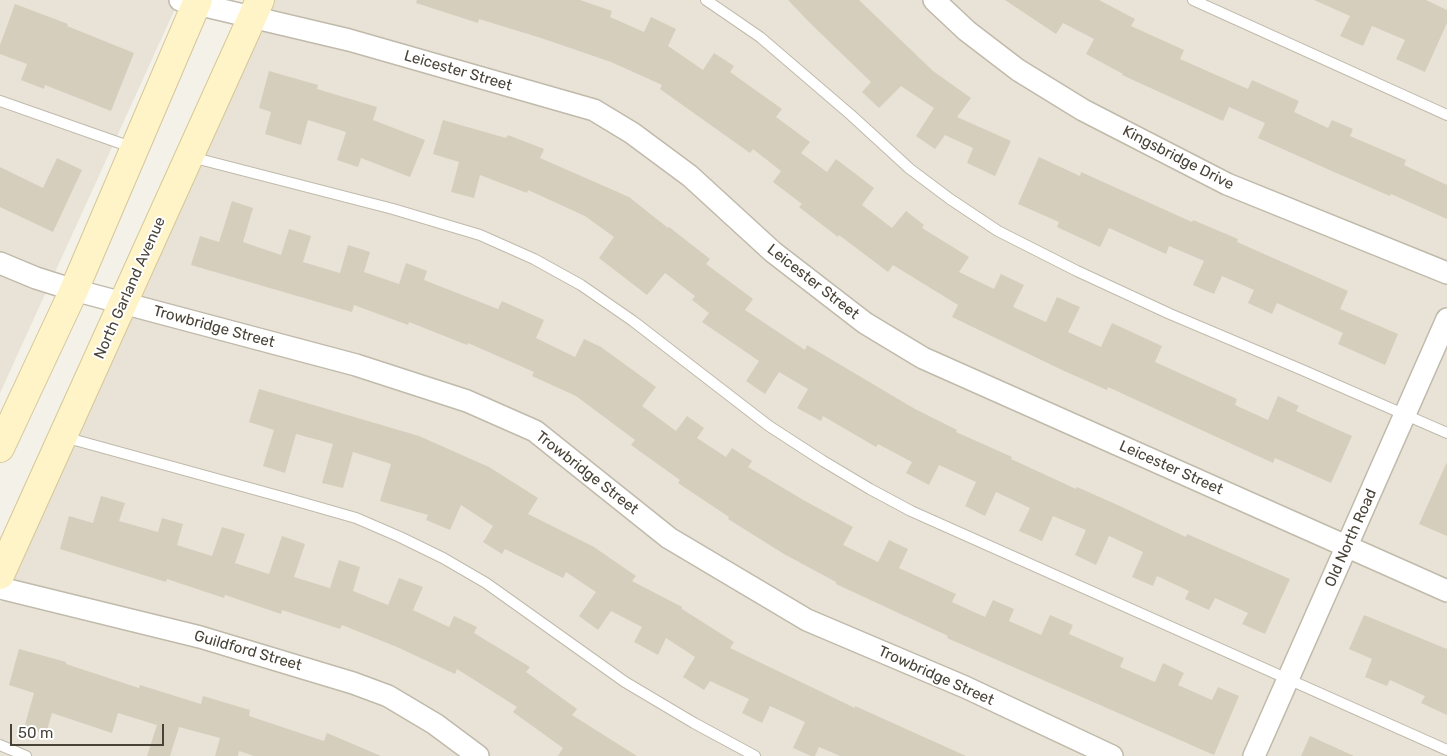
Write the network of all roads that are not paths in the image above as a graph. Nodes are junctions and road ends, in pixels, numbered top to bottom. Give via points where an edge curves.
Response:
1 (706, 0) edge
2 (934, 0) edge
3 (1193, 0) edge
4 (191, 1) edge
5 (256, 9) edge
6 (0, 101) edge
7 (1447, 115) edge
8 (134, 148) junction
9 (190, 157) junction
10 (0, 263) edge
11 (1447, 273) edge
12 (74, 290) junction
13 (124, 302) junction
14 (1447, 319) edge
15 (1405, 415) junction
16 (3, 432) edge
17 (1447, 433) edge
18 (63, 436) junction
19 (1348, 546) junction
20 (0, 575) edge
21 (0, 588) edge
22 (1447, 591) edge
23 (1288, 679) junction
24 (0, 744) edge
25 (1447, 750) edge
26 (26, 756) edge
27 (478, 756) edge
28 (755, 756) edge
29 (1112, 756) edge
30 (1254, 756) edge

1 - 15 lane via 760,36 910,169 998,231 1170,314
2 - 11 street, Kingsbridge Drive via 967,31 1018,70 1082,110 1227,184
3 - 7 lane
4 - 5 street, Leicester Street
4 - 8 main road
5 - 9 main road, North Garland Avenue
5 - 19 street, Leicester Street via 349,40 594,110 632,133 690,176 774,252 865,324 923,358
6 - 8 lane
8 - 12 main road
9 - 13 main road, North Garland Avenue
9 - 23 lane via 393,209 480,235 534,259 581,285 769,426 870,489 911,511
10 - 12 street, Trowbridge Street
12 - 13 street, Trowbridge Street
12 - 16 main road
13 - 18 main road, North Garland Avenue
13 - 29 street, Trowbridge Street via 365,368 466,401 535,431 669,538 807,620 965,687
14 - 15 street, Old North Road
15 - 17 lane
15 - 19 street, Old North Road
18 - 20 main road, North Garland Avenue
18 - 28 lane via 356,518 400,537 486,583 625,682
19 - 22 street, Leicester Street
19 - 23 street, Old North Road
21 - 27 street, Guildford Street via 200,637 353,683 388,696 435,724
23 - 25 lane
23 - 30 street, Old North Road
24 - 26 lane

